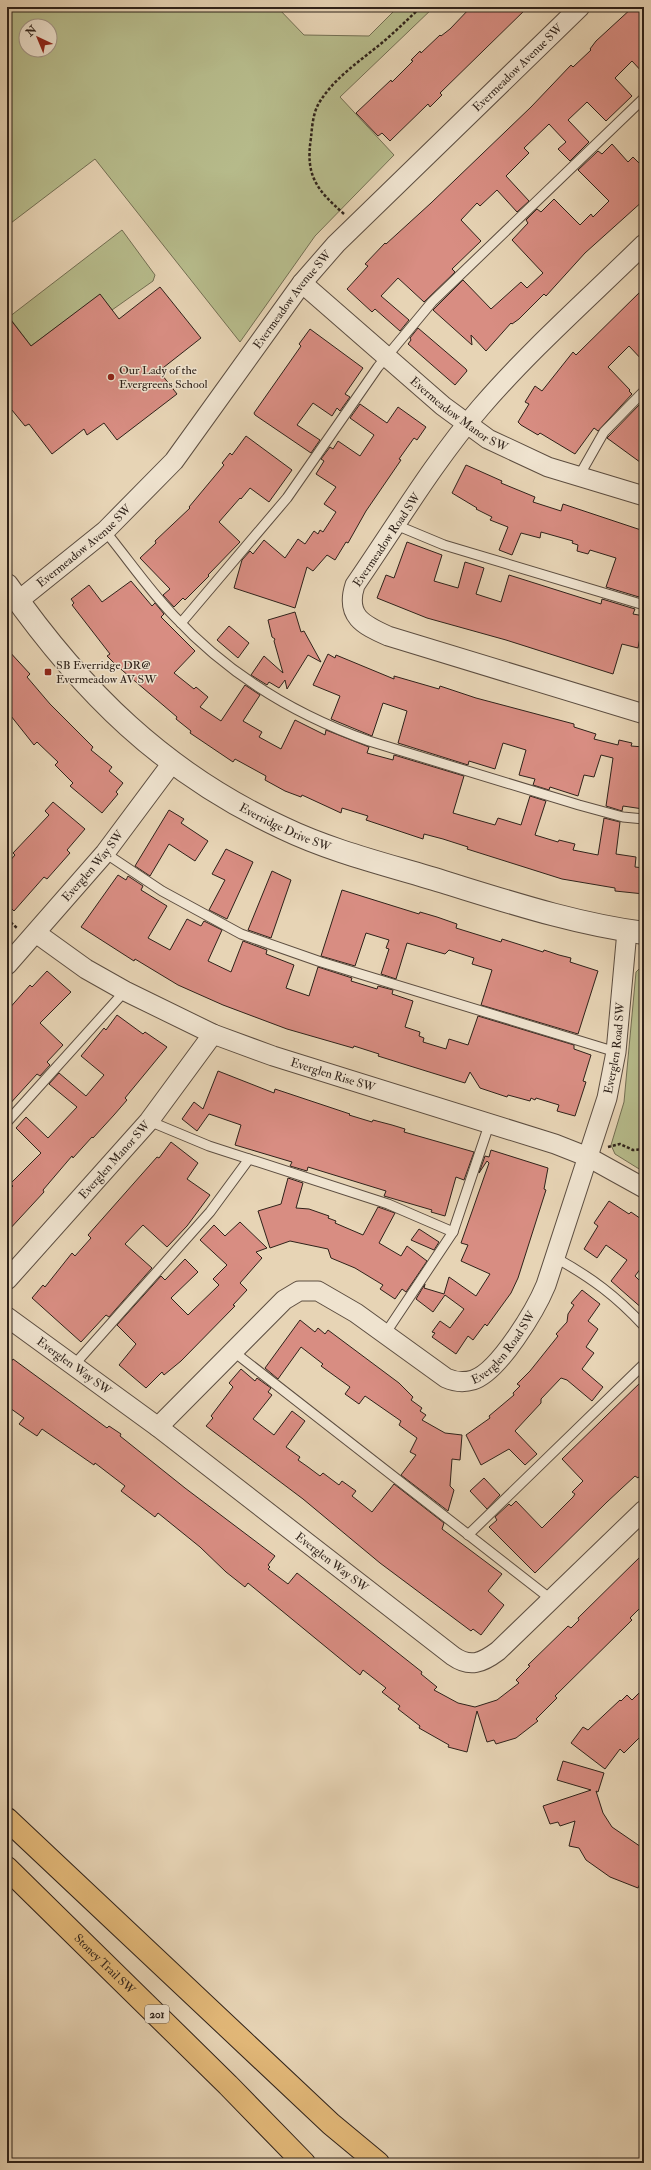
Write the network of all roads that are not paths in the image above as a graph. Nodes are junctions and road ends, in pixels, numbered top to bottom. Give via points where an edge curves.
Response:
1 (580, 7) edge
2 (644, 98) edge
3 (644, 244) edge
4 (302, 283) junction
5 (385, 357) junction
6 (644, 391) edge
7 (466, 425) junction
8 (579, 476) junction
9 (644, 496) edge
10 (396, 525) junction
11 (105, 531) junction
12 (12, 593) edge
13 (644, 605) edge
14 (181, 623) junction
15 (644, 714) edge
16 (172, 763) junction
17 (644, 819) edge
18 (105, 853) junction
19 (635, 932) edge
20 (36, 933) junction
21 (7, 965) edge
22 (124, 991) junction
23 (213, 1034) junction
24 (616, 1052) junction
25 (149, 1121) junction
26 (7, 1122) edge
27 (490, 1122) junction
28 (588, 1157) junction
29 (249, 1159) junction
30 (644, 1188) edge
31 (453, 1232) junction
32 (556, 1258) junction
33 (7, 1280) edge
34 (7, 1317) edge
35 (644, 1326) edge
36 (385, 1334) junction
37 (234, 1352) junction
38 (644, 1364) edge
39 (74, 1365) junction
40 (158, 1427) junction
41 (644, 1510) edge
42 (468, 1535) junction
43 (552, 1600) junction
44 (7, 1819) edge
45 (7, 1868) edge
46 (304, 2163) edge
47 (378, 2163) edge

1 - 4 street, Evermeadow Avenue SW via 354,225
2 - 5 lane via 432,302
3 - 7 street, Evermeadow Road SW via 514,370
4 - 5 street, Evermeadow Manor SW
4 - 11 street, Evermeadow Avenue SW via 177,457
5 - 7 street, Evermeadow Manor SW
5 - 14 lane via 287,498
6 - 8 lane via 604,432
7 - 8 street, Evermeadow Manor SW via 515,453 548,467
7 - 10 street, Evermeadow Road SW
8 - 9 street, Evermeadow Manor SW
10 - 13 lane via 444,545
10 - 15 street, Evermeadow Road SW via 355,585 352,594 354,613 366,627 408,643
11 - 12 street, Evermeadow Avenue SW
11 - 14 lane via 147,585
12 - 16 street, Everridge Drive SW via 79,678 109,710 140,739
14 - 17 lane via 252,683 283,702 341,731 579,805 623,817
16 - 18 street, Everglen Way SW
16 - 19 street, Everridge Drive SW via 200,784 243,809 320,843 562,918
18 - 20 street, Everglen Way SW
18 - 24 lane via 162,891 241,934 320,962
19 - 24 street, Everglen Road SW
20 - 21 street, Everglen Way SW
20 - 22 street, Everglen Rise SW via 86,969
22 - 23 street, Everglen Rise SW
22 - 26 lane
23 - 25 street, Everglen Manor SW
23 - 27 street, Everglen Rise SW via 273,1056
24 - 28 street, Everglen Road SW via 608,1098
25 - 29 lane via 209,1146
25 - 33 street, Everglen Manor SW
27 - 28 street, Everglen Rise SW
27 - 31 lane
28 - 30 street, Everglen Rise SW
28 - 32 street, Everglen Road SW
29 - 31 lane via 388,1204
29 - 39 lane via 210,1212
31 - 36 lane
32 - 35 lane via 600,1285
32 - 36 street, Everglen Road SW via 538,1305 521,1331 507,1350 475,1379 462,1382 446,1378
34 - 39 street, Everglen Way SW
36 - 37 street, Everglen Road SW via 356,1313 318,1291 307,1290 292,1294 284,1300
37 - 40 street, Everglen Road SW
37 - 42 lane
38 - 42 lane
39 - 40 street, Everglen Way SW
40 - 43 street, Everglen Way SW via 459,1660 478,1663 486,1660
41 - 43 street, Everglen Way SW
42 - 43 lane
44 - 47 highway via 331,2124
45 - 46 highway, Stoney Trail SW / 201

